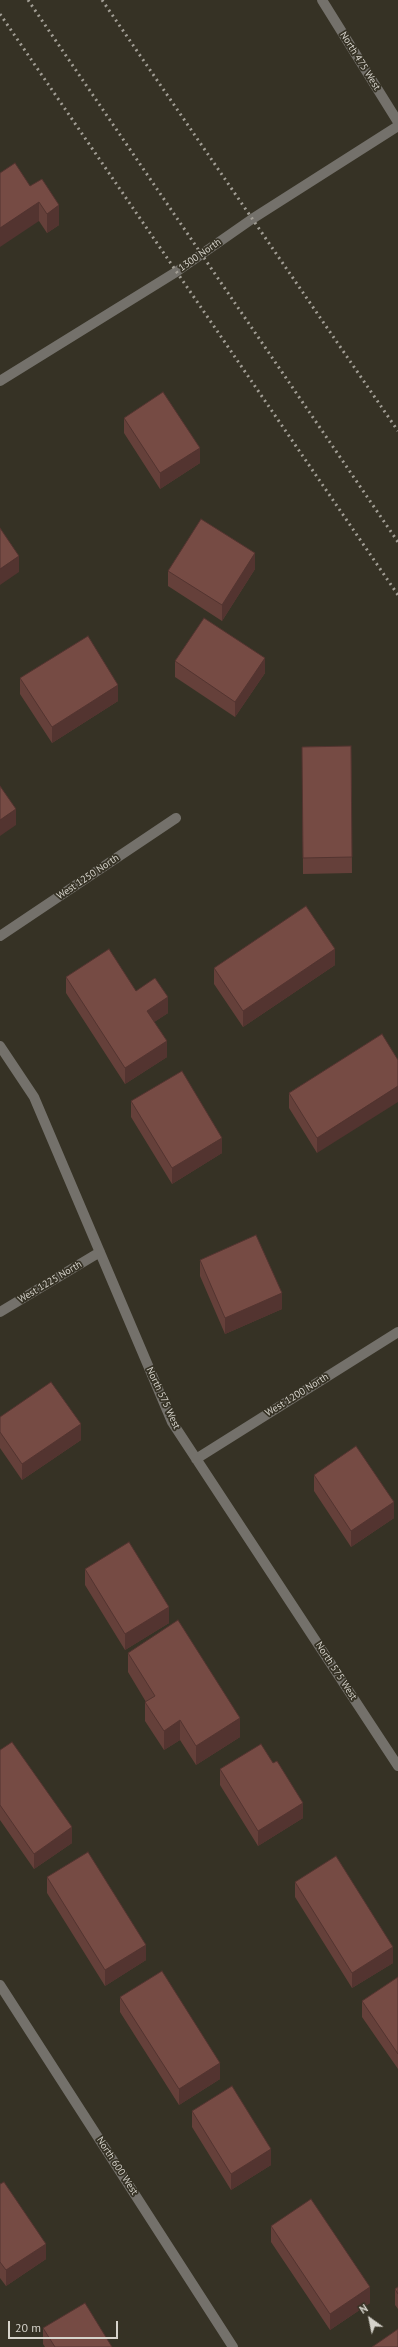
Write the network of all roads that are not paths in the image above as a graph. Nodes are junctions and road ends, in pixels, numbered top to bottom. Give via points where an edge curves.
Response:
1 (322, 0) edge
2 (398, 122) edge
3 (398, 126) edge
4 (0, 381) edge
5 (176, 818) dead end
6 (0, 936) edge
7 (0, 1046) edge
8 (100, 1252) junction
9 (0, 1312) edge
10 (398, 1332) edge
11 (196, 1459) junction
12 (398, 1766) edge
13 (0, 1985) edge
14 (233, 2347) edge

1 - 2 street, North 475 West
3 - 4 street, 1300 North via 252,219 176,272
5 - 6 street, West 1250 North
7 - 8 street, North 575 West via 34,1097
8 - 9 street, West 1225 North
8 - 11 street, North 575 West via 172,1422
10 - 11 street, West 1200 North
11 - 12 street, North 575 West
13 - 14 street, North 600 West

